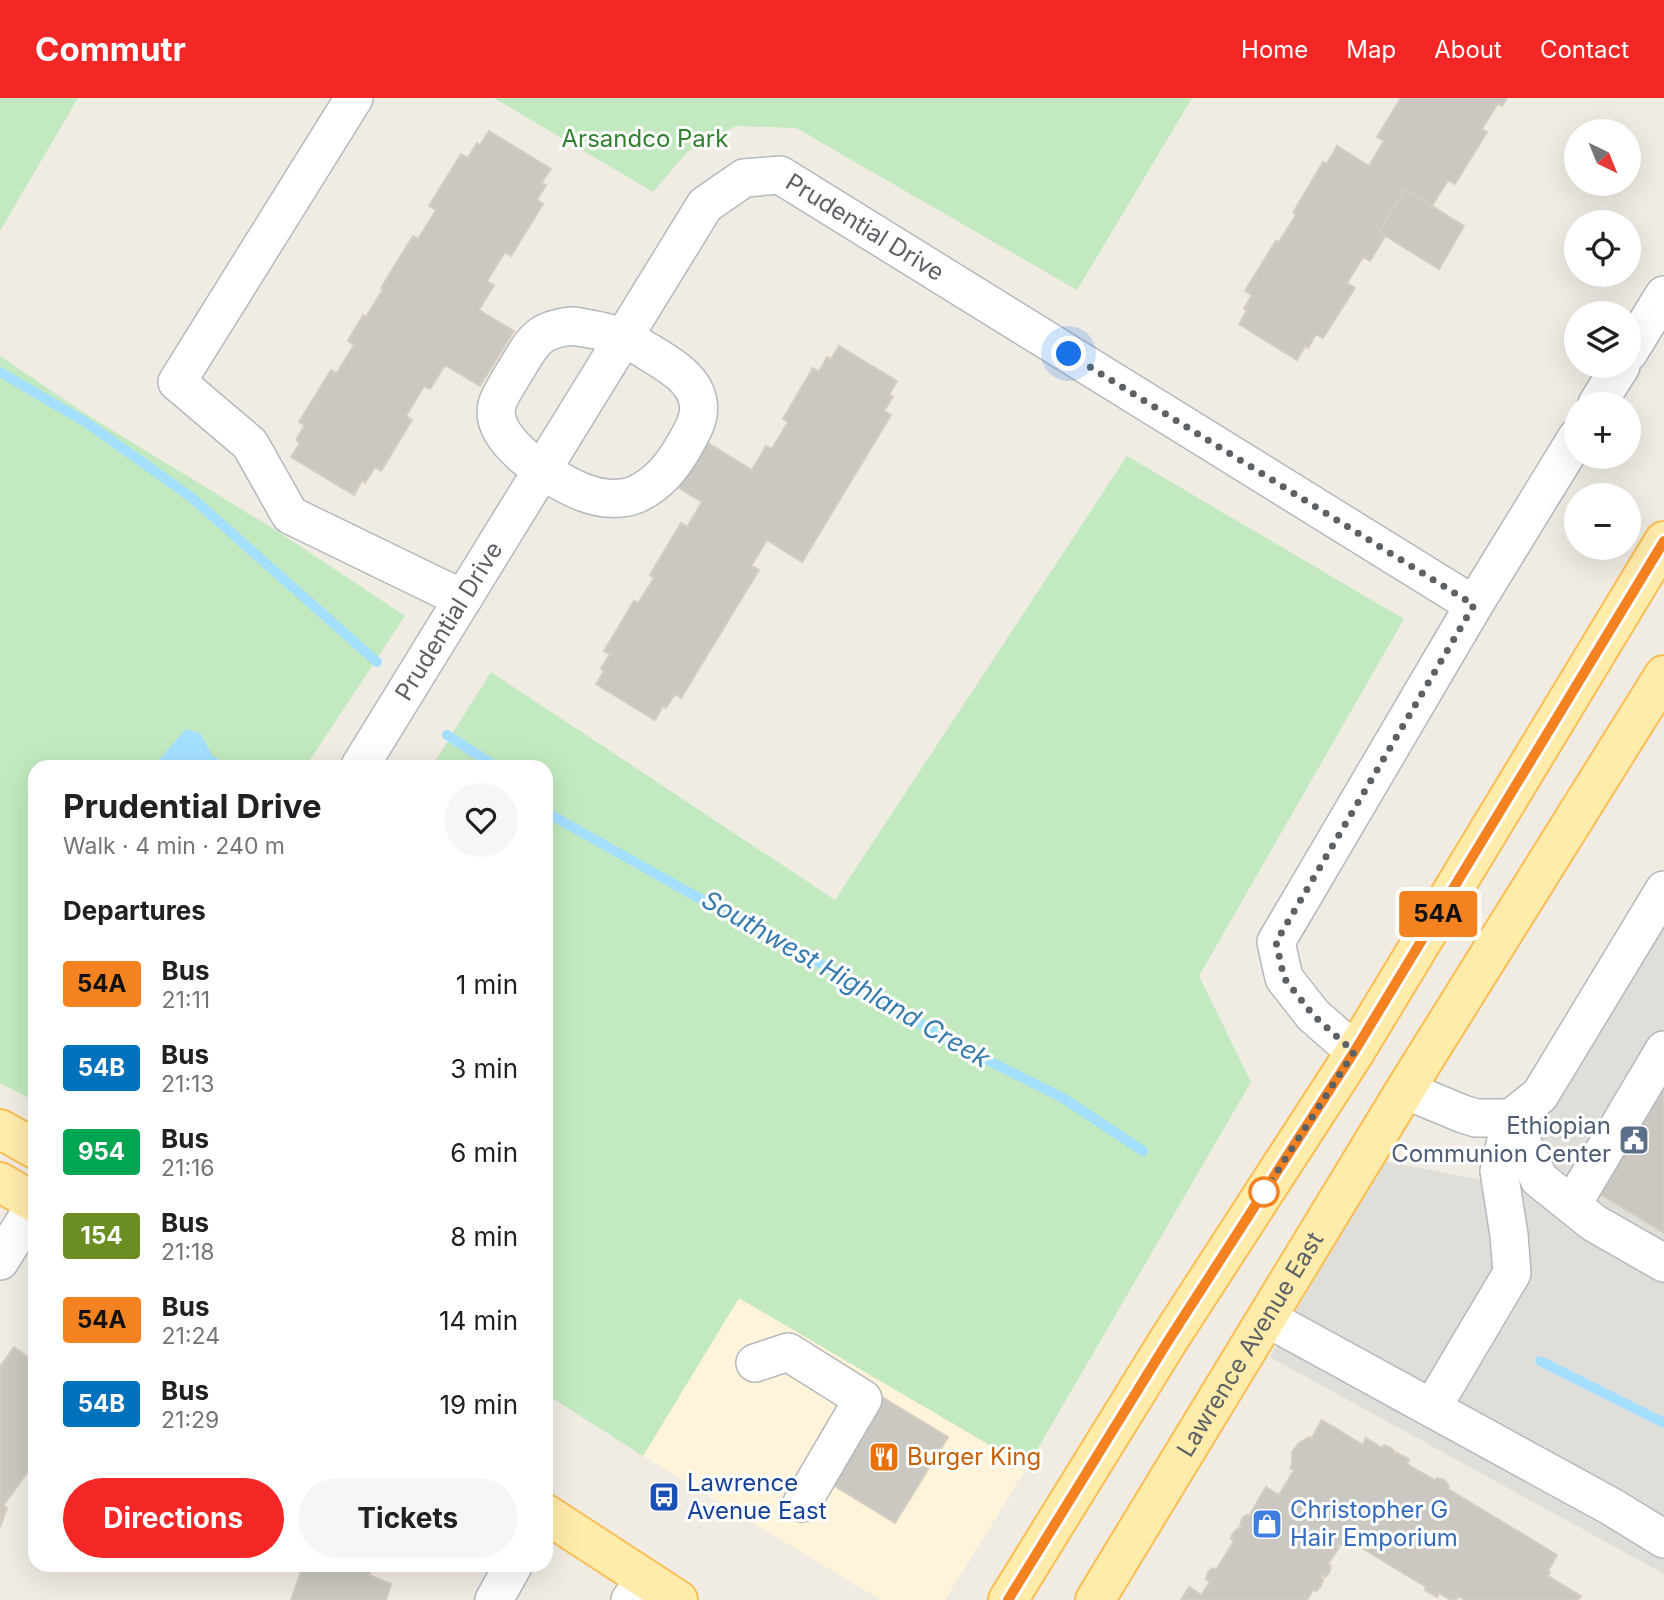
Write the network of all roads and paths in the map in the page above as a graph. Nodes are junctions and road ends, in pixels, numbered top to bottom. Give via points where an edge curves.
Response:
1 (354, 98) edge
2 (1664, 295) edge
3 (1641, 332) edge
4 (624, 337) junction
5 (1564, 458) edge
6 (542, 470) junction
7 (1664, 541) edge
8 (463, 599) junction
9 (1474, 605) junction
10 (1664, 675) edge
11 (364, 760) edge
12 (1664, 890) edge
13 (1664, 1050) edge
14 (1354, 1052) junction
15 (1405, 1090) junction
16 (1511, 1118) junction
17 (0, 1129) edge
18 (28, 1145) edge
19 (0, 1182) edge
20 (28, 1200) edge
21 (1572, 1205) junction
22 (28, 1215) edge
23 (0, 1261) edge
24 (1664, 1264) edge
25 (1267, 1318) junction
26 (755, 1363) dead end
27 (1432, 1408) junction
28 (802, 1503) dead end
29 (553, 1520) edge
30 (1664, 1539) edge
31 (510, 1572) edge
32 (637, 1590) edge
33 (494, 1600) edge
34 (678, 1600) edge
35 (1008, 1600) edge
36 (1095, 1600) edge

1 - 8 street via 177,382 250,444 290,514
2 - 3 street
4 - 6 street, Prudential Drive
4 - 6 street via 573,326 553,328 530,346 497,405 506,438
4 - 6 street via 672,366 687,379 698,400 698,419 675,463 660,480 617,499 587,494
4 - 9 street, Prudential Drive via 705,205 744,178 780,175
5 - 9 street
6 - 8 street, Prudential Drive
7 - 14 main road
8 - 11 street, Prudential Drive
9 - 14 street via 1276,942 1284,978 1313,1015
10 - 15 main road, Lawrence Avenue East
12 - 16 street via 1540,1095
13 - 21 street
14 - 35 main road
15 - 16 street via 1476,1118
15 - 25 main road, Lawrence Avenue East
16 - 21 street via 1538,1179
16 - 27 street via 1499,1171 1512,1273
17 - 18 main road
19 - 20 main road
21 - 24 street
22 - 23 street
25 - 27 street
25 - 36 main road, Lawrence Avenue East
26 - 28 street via 788,1352 863,1399
27 - 30 street
29 - 32 main road
31 - 33 street
32 - 34 main road

